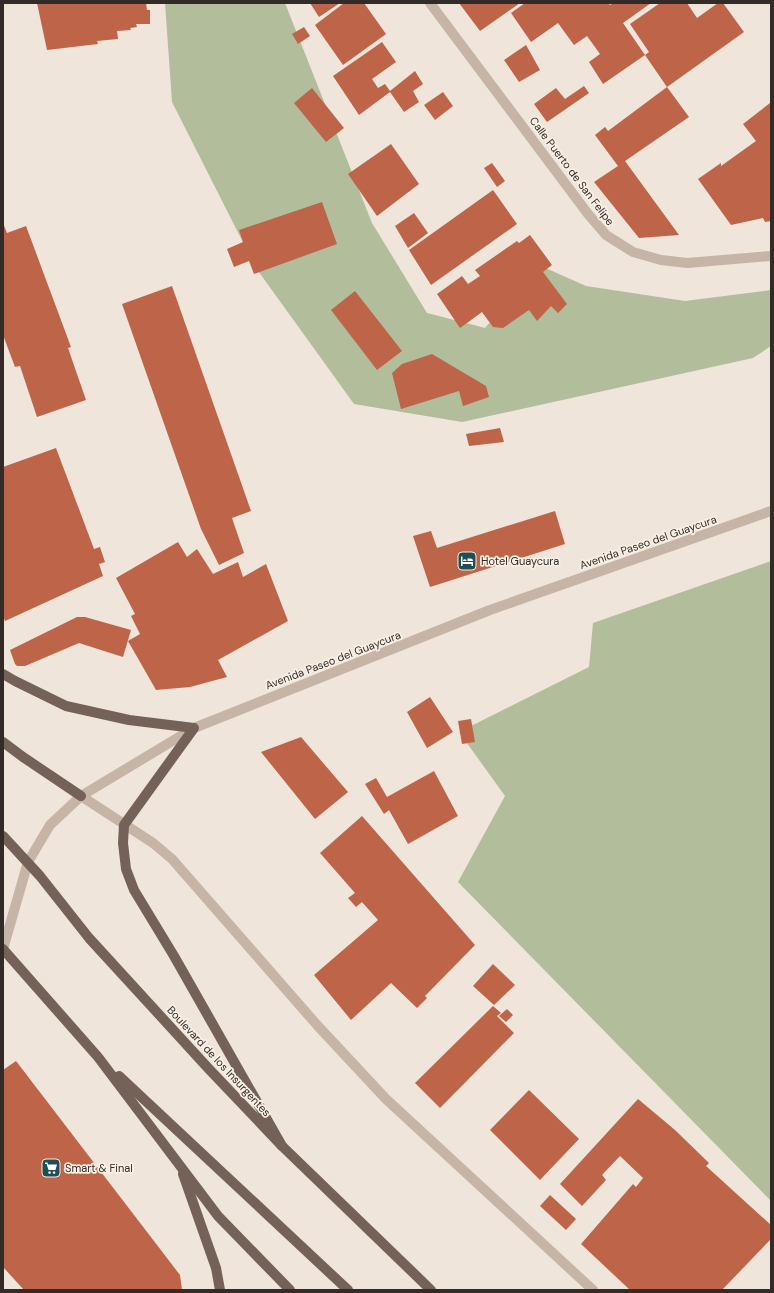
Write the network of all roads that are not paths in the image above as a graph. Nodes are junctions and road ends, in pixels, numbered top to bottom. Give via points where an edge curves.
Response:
1 (430, 3) edge
2 (771, 256) edge
3 (771, 512) edge
4 (3, 674) edge
5 (194, 728) junction
6 (3, 742) edge
7 (81, 796) junction
8 (124, 825) junction
9 (3, 836) edge
10 (28, 862) junction
11 (3, 949) edge
12 (98, 1057) junction
13 (282, 1146) junction
14 (180, 1165) junction
15 (220, 1290) edge
16 (290, 1290) edge
17 (348, 1290) edge
18 (431, 1290) edge
19 (593, 1290) edge

1 - 2 street, Calle Puerto de San Felipe via 606,235 633,252 661,260 687,263
3 - 5 street, Avenida Paseo del Guaycura via 490,610
4 - 5 main road via 66,706 129,720
5 - 7 street, Avenida Paseo del Guaycura
5 - 8 main road
6 - 7 main road
7 - 8 street
7 - 10 street, Avenida Paseo del Guaycura via 50,825
8 - 13 main road via 122,843 126,869 134,890
8 - 19 street via 153,843 172,859 317,1025 386,1099
9 - 10 main road, Boulevard de los Insurgentes
10 - 11 street, Avenida Paseo del Guaycura
10 - 13 main road, Boulevard de los Insurgentes via 89,938
11 - 12 main road
12 - 14 main road
12 - 17 main road
13 - 18 main road, Boulevard de los Insurgentes
14 - 15 main road via 216,1268
14 - 16 main road via 218,1216

